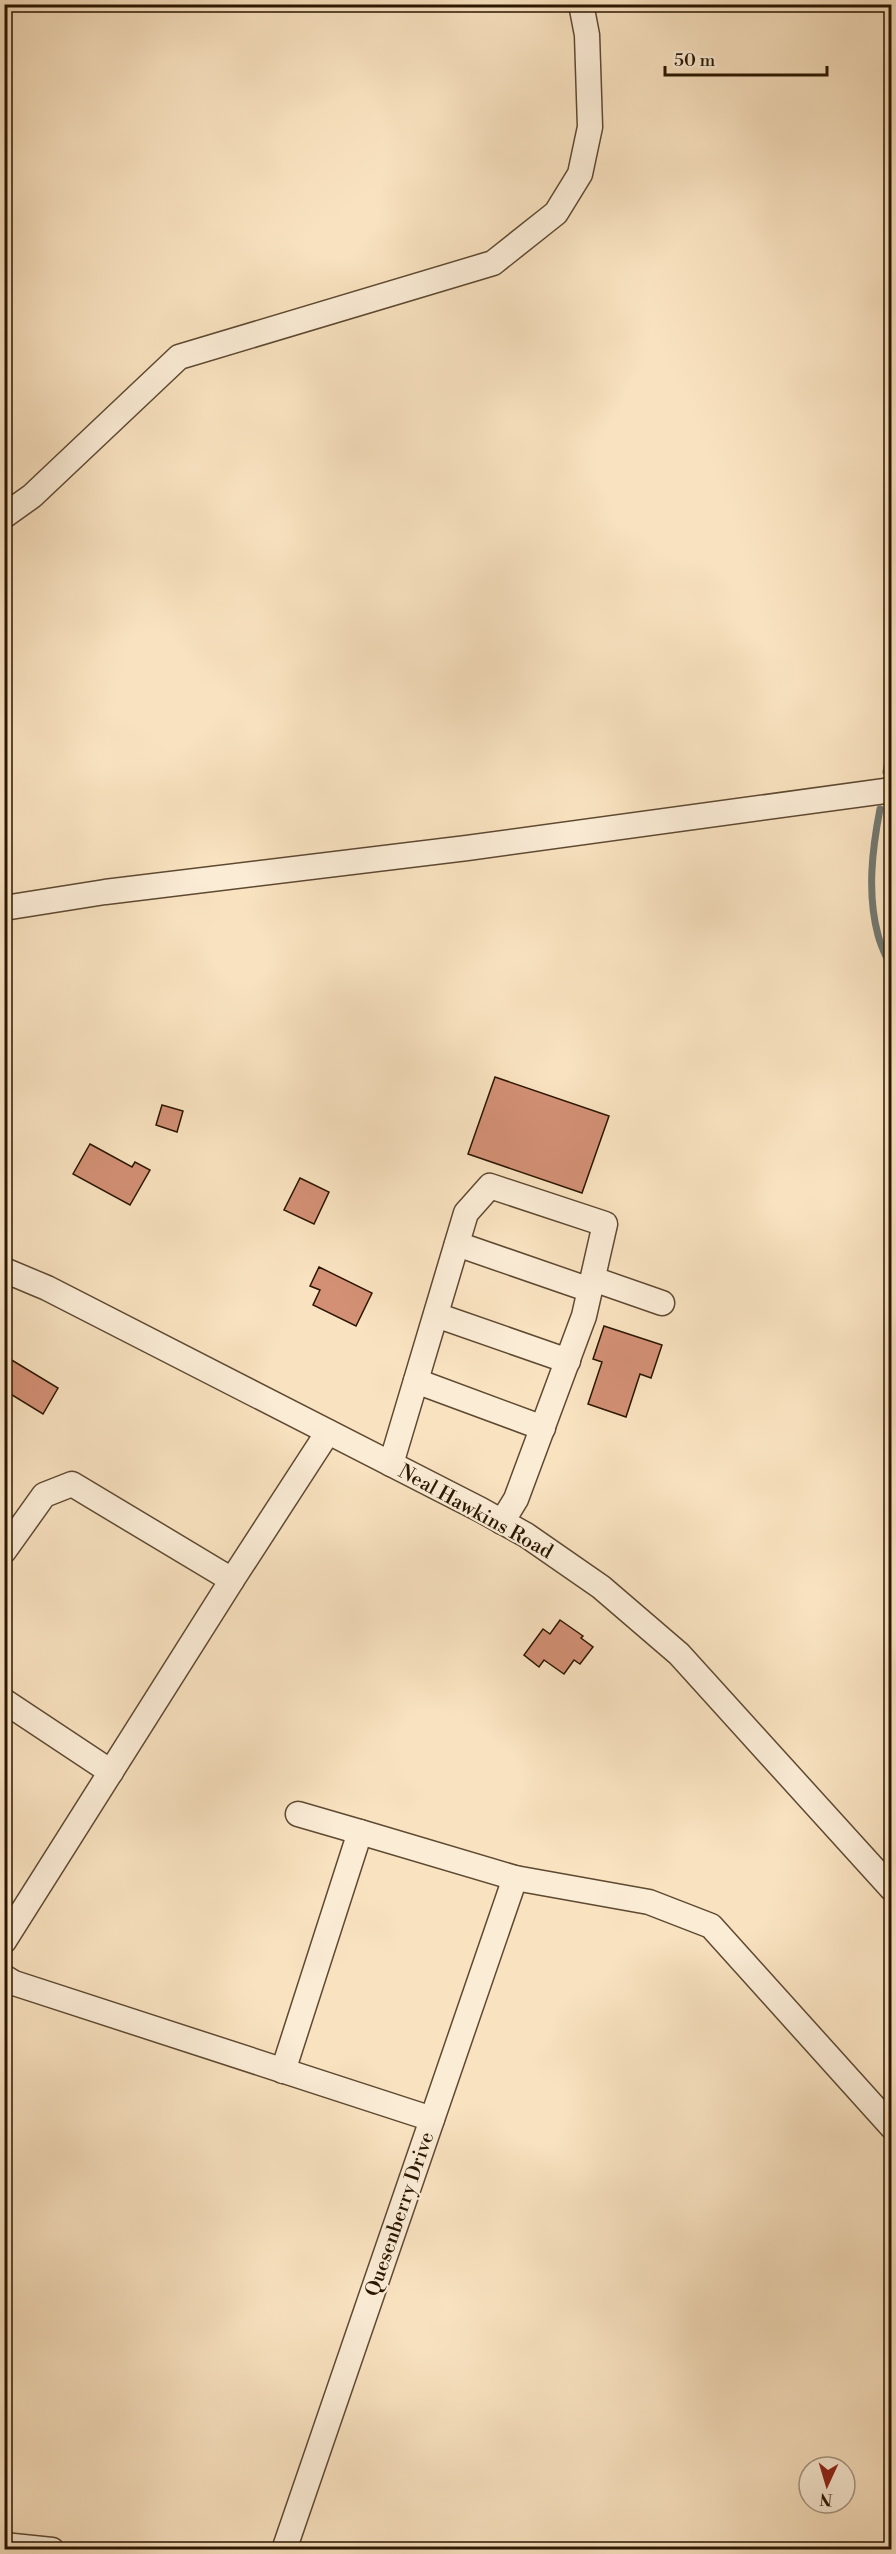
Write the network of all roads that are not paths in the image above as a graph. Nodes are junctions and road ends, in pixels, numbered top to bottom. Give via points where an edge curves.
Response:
1 (581, 4) edge
2 (6, 508) edge
3 (891, 790) edge
4 (4, 908) edge
5 (457, 1244) junction
6 (4, 1270) edge
7 (592, 1284) junction
8 (662, 1303) dead end
9 (436, 1315) junction
10 (568, 1361) junction
11 (416, 1381) junction
12 (543, 1428) junction
13 (328, 1432) junction
14 (391, 1464) junction
15 (502, 1522) junction
16 (4, 1551) edge
17 (232, 1580) junction
18 (4, 1701) edge
19 (111, 1772) junction
20 (298, 1814) dead end
21 (360, 1832) junction
22 (515, 1878) junction
23 (891, 1889) edge
24 (4, 1941) edge
25 (4, 1977) edge
26 (283, 2071) junction
27 (432, 2119) junction
28 (891, 2127) edge
29 (4, 2545) edge
30 (52, 2550) edge
31 (284, 2550) edge

1 - 2 street via 587,35 590,127 580,174 556,213 493,262 179,357 32,496
3 - 4 street
5 - 7 street
5 - 7 street via 466,1213 490,1186 605,1224
5 - 9 street
6 - 13 street, Neal Hawkins Road via 47,1288
7 - 8 street
7 - 10 street
9 - 10 street
9 - 11 street
10 - 12 street
11 - 12 street
11 - 14 street
12 - 15 street via 516,1499
13 - 14 street, Neal Hawkins Road
13 - 17 street
14 - 15 street, Neal Hawkins Road
15 - 23 street, Neal Hawkins Road via 601,1587 679,1654
16 - 17 street via 44,1495 72,1484
17 - 19 street
18 - 19 street
19 - 24 street
20 - 21 street
21 - 22 street
21 - 26 street
22 - 27 street, Quesenberry Drive
22 - 28 street via 649,1902 711,1926
25 - 26 street
26 - 27 street
27 - 31 street, Quesenberry Drive
29 - 30 street

